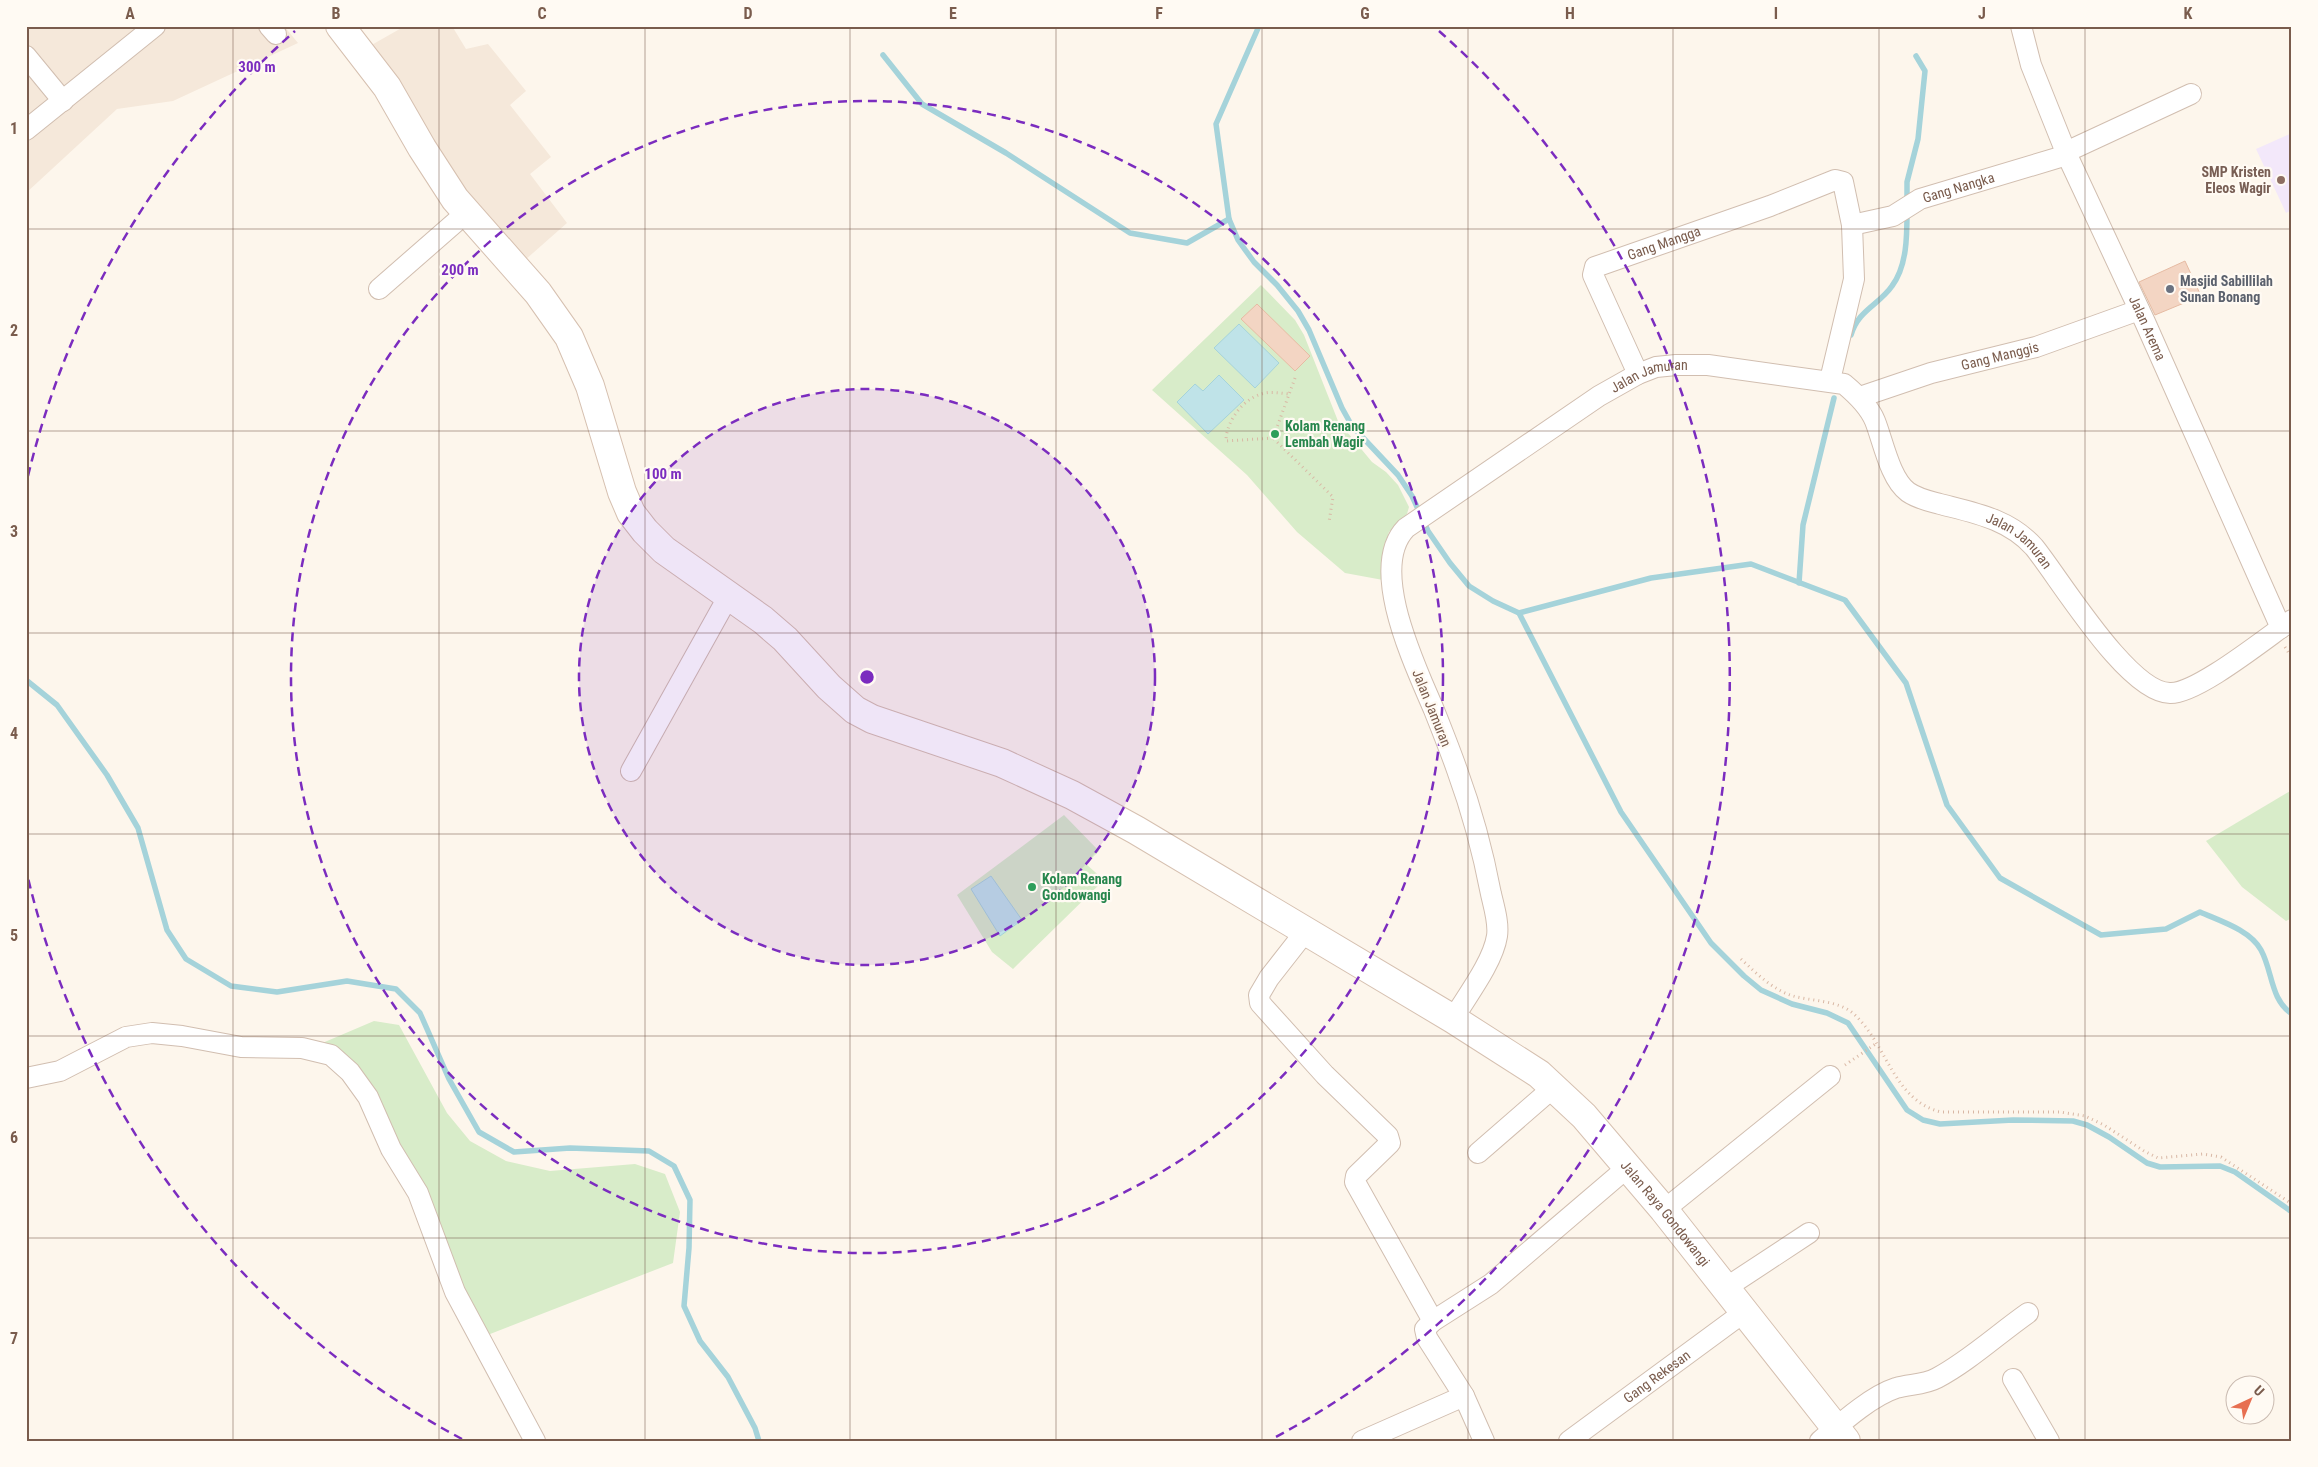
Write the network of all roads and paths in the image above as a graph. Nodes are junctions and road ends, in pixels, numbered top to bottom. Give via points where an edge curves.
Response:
1 (155, 26) edge
2 (340, 26) edge
3 (2021, 26) edge
4 (26, 56) edge
5 (2191, 94) dead end
6 (63, 100) junction
7 (26, 130) edge
8 (2067, 154) junction
9 (466, 213) junction
10 (1852, 225) junction
11 (379, 289) dead end
12 (2139, 310) junction
13 (1638, 374) junction
14 (1295, 378) dead end
15 (1830, 380) junction
16 (1289, 394) junction
17 (1860, 397) junction
18 (1273, 438) junction
19 (1330, 522) dead end
20 (728, 597) junction
21 (2286, 624) edge
22 (631, 771) dead end
23 (1305, 932) junction
24 (1741, 959) dead end
25 (1453, 1019) junction
26 (1877, 1043) junction
27 (1860, 1053) dead end
28 (1830, 1076) dead end
29 (26, 1078) edge
30 (1554, 1087) junction
31 (1478, 1153) dead end
32 (1628, 1167) junction
33 (2292, 1204) edge
34 (1664, 1210) junction
35 (1809, 1233) dead end
36 (1724, 1289) junction
37 (1743, 1313) junction
38 (2028, 1313) dead end
39 (1433, 1321) junction
40 (2013, 1379) dead end
41 (1464, 1396) junction
42 (1834, 1436) edge
43 (535, 1441) edge
44 (1362, 1441) edge
45 (1484, 1441) edge
46 (1569, 1441) edge
47 (2049, 1441) edge

1 - 6 street
2 - 9 street, Jalan Raya Gondowangi via 387,87 422,148
3 - 8 street, Jalan Arema via 2031,65
4 - 6 street
5 - 8 street, Gang Nangka
6 - 7 street
8 - 10 street, Gang Nangka via 1917,200 1893,216
8 - 12 street, Jalan Arema
9 - 11 street
9 - 20 street, Jalan Raya Gondowangi via 538,293 569,337 590,386 631,513 664,550
10 - 13 street, Gang Mangga via 1843,182 1835,180 1595,267 1593,275
10 - 15 street via 1854,279
12 - 17 street, Gang Manggis via 2036,347 1931,374
12 - 21 street, Jalan Arema
13 - 15 street, Jalan Jamuran via 1656,367 1708,365
13 - 25 street, Jalan Jamuran via 1583,407 1406,528 1395,543 1392,565 1397,612 1409,652 1476,823 1498,934 1493,951
14 - 16 path
15 - 17 street, Jalan Jamuran via 1844,384
16 - 18 path
16 - 18 path via 1275,392 1251,399 1234,417 1226,434 1226,441
17 - 21 street, Jalan Jamuran via 1874,420 1899,483 1908,492 1922,499 1992,518 2021,533 2093,628 2134,674 2159,692 2172,694 2204,681
18 - 19 path via 1333,498
20 - 22 street
20 - 23 street, Jalan Raya Gondowangi via 785,639 855,710 872,719 1002,763 1072,795
23 - 25 street, Jalan Raya Gondowangi
23 - 39 street via 1269,978 1259,995 1260,1003 1325,1076 1388,1136 1390,1144 1356,1176 1355,1182
24 - 26 path via 1763,980 1790,995 1828,1002 1854,1013
25 - 30 street, Jalan Raya Gondowangi via 1521,1061
26 - 27 path
26 - 33 path via 1909,1095 1928,1109 1941,1112 2060,1112 2086,1116 2158,1158 2203,1154 2221,1157
28 - 34 street
29 - 43 street via 60,1071 126,1036 152,1033 241,1047 302,1048 331,1055 350,1072 368,1097 390,1149 418,1193 455,1292
30 - 31 street
30 - 32 street, Jalan Raya Gondowangi
32 - 34 street, Jalan Raya Gondowangi
32 - 39 street via 1491,1284
34 - 36 street, Jalan Raya Gondowangi
35 - 36 street
36 - 37 street, Jalan Raya Gondowangi
37 - 42 street, Jalan Raya Gondowangi
37 - 46 street, Gang Rekesan
38 - 42 street via 1936,1379 1896,1388 1874,1400
39 - 41 street via 1425,1329 1427,1338
40 - 47 street
41 - 44 street
41 - 45 street

